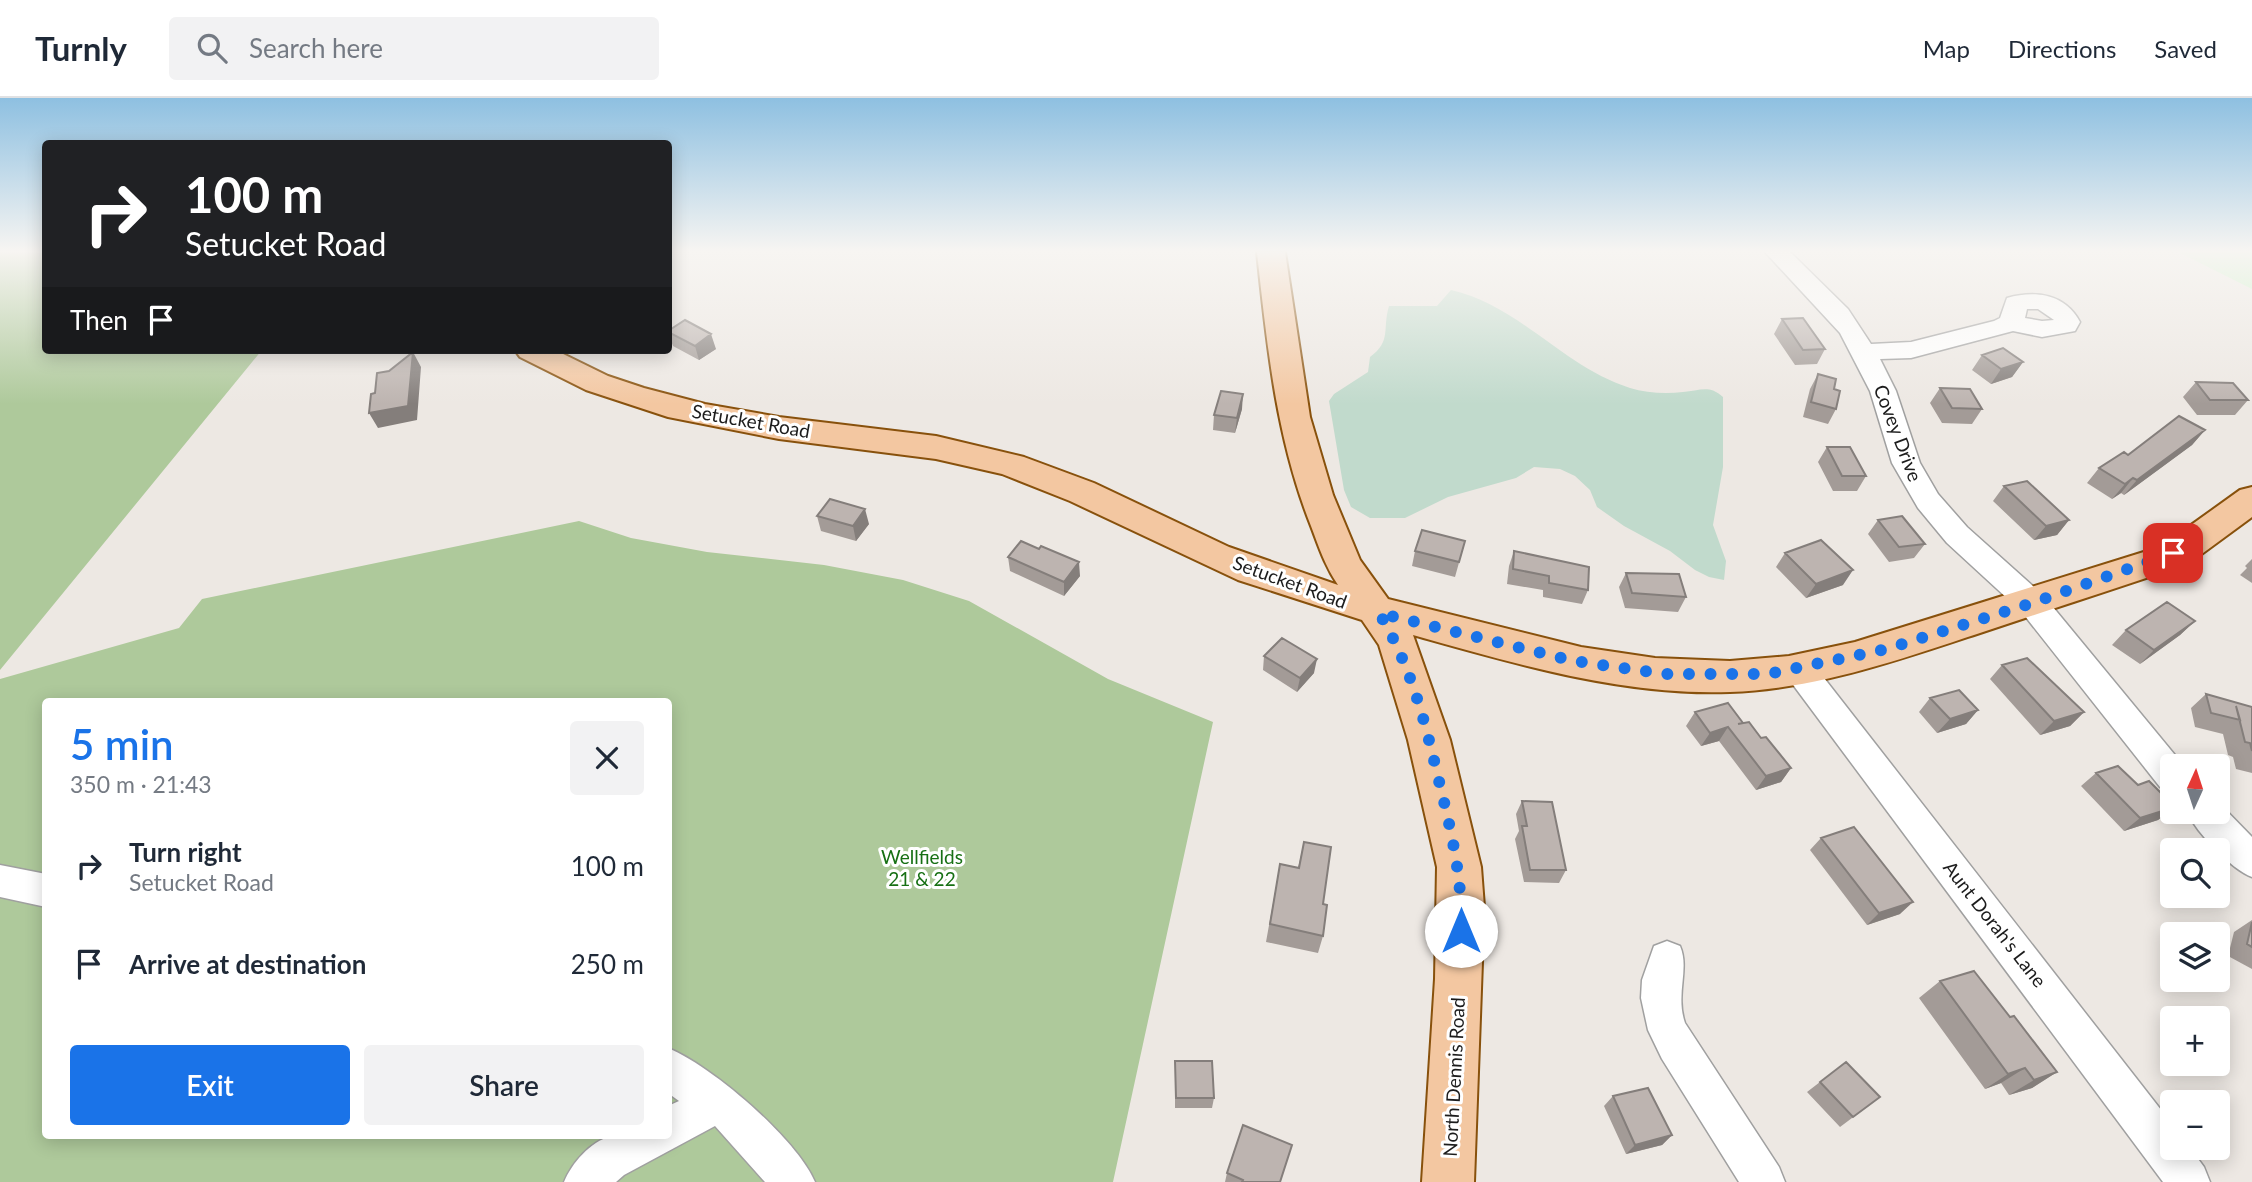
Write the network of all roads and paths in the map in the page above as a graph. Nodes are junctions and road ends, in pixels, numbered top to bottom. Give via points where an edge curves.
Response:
1 (1278, 303) edge
2 (1828, 303) edge
3 (2011, 323) dead end
4 (1864, 352) junction
5 (538, 354) edge
6 (2252, 499) edge
7 (2032, 603) junction
8 (1379, 613) junction
9 (1799, 669) junction
10 (2160, 762) edge
11 (2217, 824) edge
12 (2252, 861) edge
13 (0, 881) edge
14 (42, 890) edge
15 (1667, 959) dead end
16 (672, 1071) edge
17 (718, 1103) junction
18 (672, 1127) edge
19 (649, 1139) edge
20 (585, 1182) edge
21 (794, 1182) edge
22 (1448, 1182) edge
23 (1764, 1182) edge
24 (2189, 1182) edge

1 - 8 main road, North Dennis Road via 1294,417 1316,495 1344,565
2 - 4 street, Covey Drive
3 - 4 street via 1937,345
4 - 7 street, Covey Drive via 1883,391 1906,463 1928,501 1957,535
5 - 8 main road, Setucket Road via 603,384 707,415 937,448 1018,466 1244,567
6 - 7 main road, Setucket Road via 2186,547 2160,560
7 - 9 main road, Setucket Road via 1887,649
7 - 10 street, Covey Drive
8 - 9 main road, Setucket Road via 1516,648 1665,674 1734,676
8 - 22 main road, North Dennis Road via 1397,641 1413,687 1459,867 1459,993
9 - 24 street, Aunt Dorah's Lane
11 - 12 street
13 - 14 street
15 - 23 street via 1660,991 1672,1043
16 - 17 street
17 - 18 street
17 - 21 street
19 - 20 street via 609,1160

